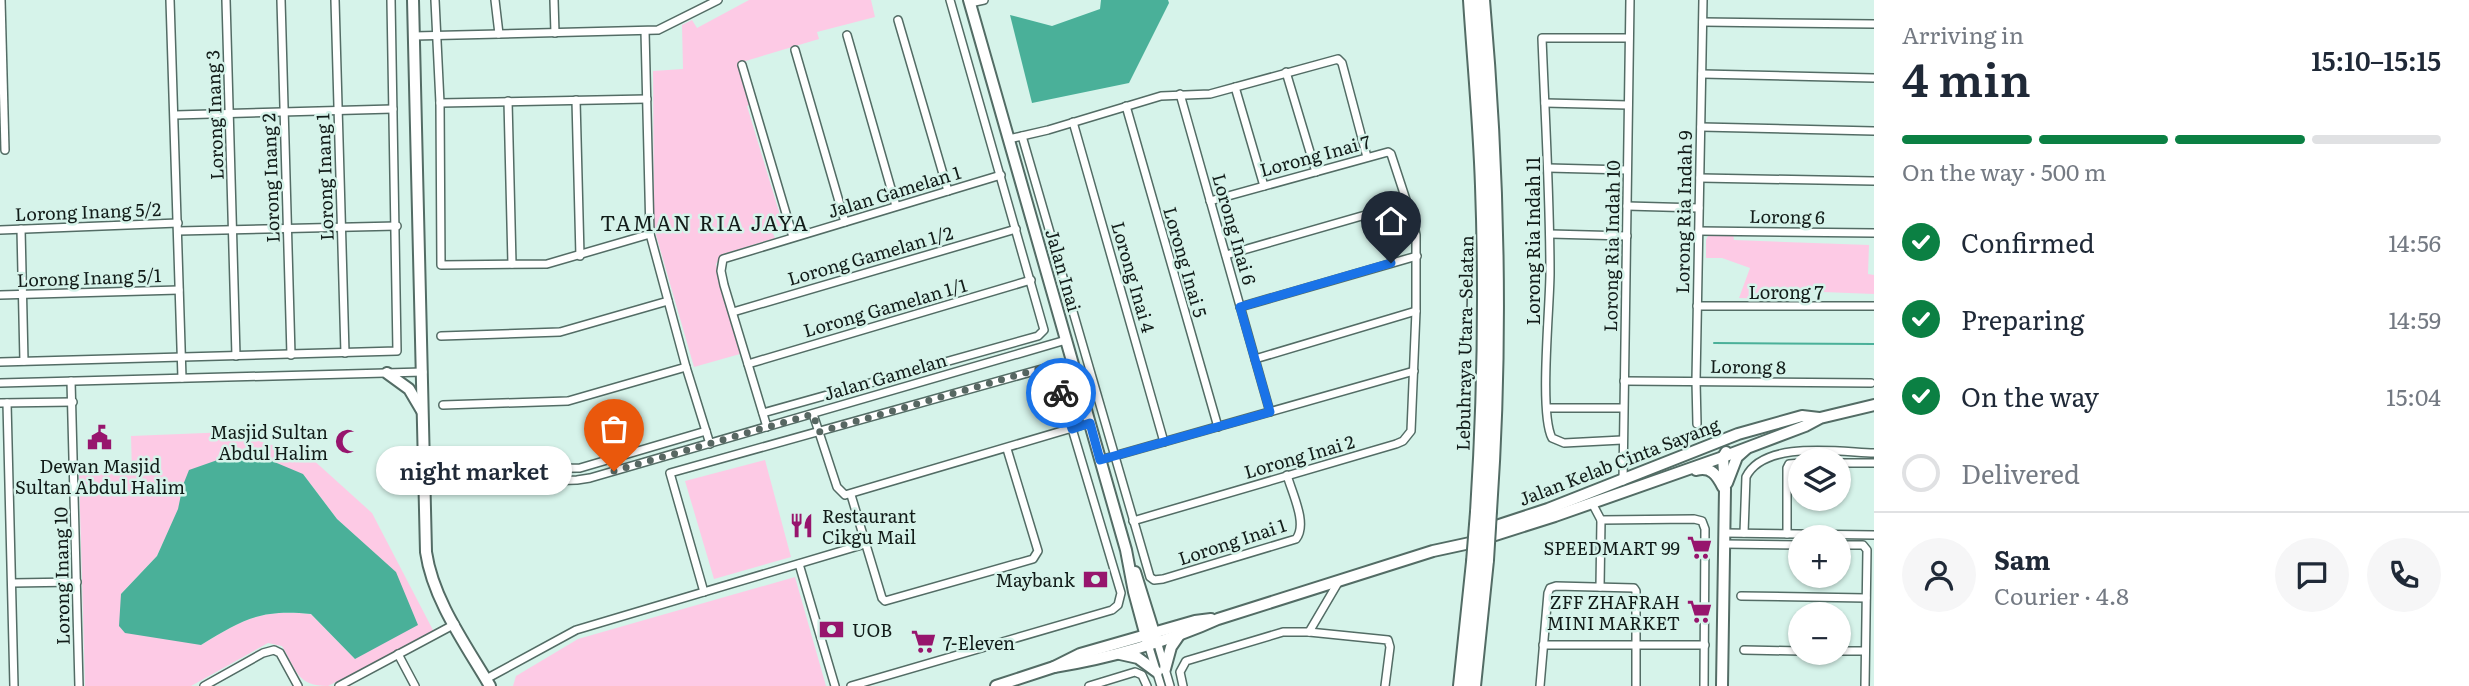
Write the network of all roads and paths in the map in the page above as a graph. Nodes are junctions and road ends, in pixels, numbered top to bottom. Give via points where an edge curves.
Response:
1 (1, 0) edge
2 (170, 0) edge
3 (226, 0) edge
4 (281, 0) edge
5 (335, 0) edge
6 (391, 0) edge
7 (412, 0) edge
8 (435, 0) edge
9 (495, 0) edge
10 (554, 0) edge
11 (718, 0) edge
12 (950, 0) edge
13 (984, 0) edge
14 (1471, 0) edge
15 (1482, 0) edge
16 (1630, 0) edge
17 (1703, 0) edge
18 (970, 2) edge
19 (898, 20) dead end
20 (1703, 22) junction
21 (1874, 24) edge
22 (645, 30) junction
23 (555, 33) junction
24 (499, 34) junction
25 (847, 35) dead end
26 (414, 36) junction
27 (438, 36) junction
28 (1629, 38) junction
29 (795, 50) dead end
30 (742, 65) dead end
31 (1286, 72) junction
32 (1702, 74) junction
33 (1874, 78) edge
34 (1235, 87) junction
35 (1180, 94) junction
36 (647, 99) junction
37 (576, 100) junction
38 (508, 101) junction
39 (440, 103) junction
40 (1545, 103) junction
41 (1628, 105) junction
42 (1126, 106) junction
43 (393, 109) junction
44 (338, 110) junction
45 (284, 112) junction
46 (230, 113) junction
47 (175, 115) junction
48 (1073, 122) junction
49 (1701, 127) junction
50 (1874, 131) edge
51 (1022, 136) junction
52 (1009, 139) junction
53 (5, 150) dead end
54 (1388, 152) joint
55 (1367, 158) junction
56 (1548, 168) junction
57 (1628, 170) junction
58 (1316, 172) junction
59 (1001, 175) junction
60 (1700, 178) junction
61 (1874, 181) edge
62 (1264, 186) junction
63 (948, 191) junction
64 (1210, 201) junction
65 (1407, 203) junction
66 (896, 206) junction
67 (1628, 206) junction
68 (1699, 208) junction
69 (845, 222) junction
70 (397, 226) junction
71 (178, 227) junction
72 (342, 227) junction
73 (21, 229) junction
74 (233, 229) junction
75 (287, 229) junction
76 (1016, 229) junction
77 (0, 230) edge
78 (1699, 231) junction
79 (1874, 233) edge
80 (650, 234) junction
81 (1550, 234) junction
82 (1627, 236) junction
83 (793, 237) junction
84 (1226, 255) junction
85 (580, 256) junction
86 (1417, 256) junction
87 (512, 264) junction
88 (1031, 280) junction
89 (179, 290) junction
90 (0, 295) edge
91 (22, 295) junction
92 (668, 301) junction
93 (1697, 306) junction
94 (1874, 306) edge
95 (1240, 307) junction
96 (1416, 311) junction
97 (733, 312) junction
98 (441, 336) dead end
99 (1066, 340) junction
100 (345, 353) junction
101 (290, 355) junction
102 (236, 356) junction
103 (181, 357) junction
104 (1255, 359) junction
105 (24, 361) junction
106 (0, 362) edge
107 (748, 364) junction
108 (686, 367) junction
109 (1414, 371) junction
110 (423, 372) junction
111 (387, 373) junction
112 (182, 379) junction
113 (1624, 381) junction
114 (1696, 381) junction
115 (71, 382) junction
116 (0, 383) edge
117 (1871, 383) dead end
118 (72, 402) junction
119 (4, 403) edge
120 (443, 405) dead end
121 (1874, 405) edge
122 (1547, 408) junction
123 (1623, 408) junction
124 (1270, 412) junction
125 (1852, 412) junction
126 (424, 413) junction
127 (763, 413) junction
128 (1874, 413) edge
129 (813, 414) junction
130 (1820, 418) junction
131 (1090, 423) junction
132 (1697, 424) dead end
133 (767, 427) junction
134 (1218, 427) junction
135 (1072, 429) junction
136 (706, 431) junction
137 (819, 432) junction
138 (1736, 435) junction
139 (1776, 437) junction
140 (1622, 440) junction
141 (1164, 442) junction
142 (710, 444) junction
143 (1751, 445) junction
144 (1712, 446) junction
145 (1007, 449) junction
146 (1778, 453) junction
147 (1874, 453) edge
148 (1788, 454) edge
149 (1851, 454) edge
150 (1114, 456) junction
151 (1723, 457) junction
152 (1100, 460) junction
153 (1851, 463) edge
154 (1874, 463) edge
155 (447, 466) dead end
156 (1788, 466) edge
157 (1682, 471) junction
158 (1287, 475) junction
159 (1622, 479) junction
160 (425, 485) junction
161 (1725, 489) junction
162 (1626, 491) junction
163 (851, 495) junction
164 (1592, 503) junction
165 (1484, 511) junction
166 (1601, 520) junction
167 (1133, 521) junction
168 (1744, 533) junction
169 (1787, 534) junction
170 (1874, 535) edge
171 (1724, 539) junction
172 (865, 544) junction
173 (1788, 544) edge
174 (1851, 545) edge
175 (1433, 551) junction
176 (1480, 561) junction
177 (799, 564) junction
178 (1340, 580) junction
179 (77, 582) junction
180 (12, 583) junction
181 (1600, 587) junction
182 (704, 592) junction
183 (1741, 596) dead end
184 (1866, 598) junction
185 (1143, 609) junction
186 (455, 624) junction
187 (1179, 630) junction
188 (1309, 632) junction
189 (1151, 638) junction
190 (1543, 645) junction
191 (1637, 645) junction
192 (1705, 645) junction
193 (1723, 645) junction
194 (1868, 647) edge
195 (1112, 649) junction
196 (1744, 650) dead end
197 (1788, 651) edge
198 (398, 654) junction
199 (1161, 671) junction
200 (488, 683) edge
201 (15, 686) edge
202 (79, 686) edge
203 (204, 686) edge
204 (298, 686) edge
205 (339, 686) edge
206 (415, 686) edge
207 (835, 686) edge
208 (851, 686) edge
209 (996, 686) edge
210 (1089, 686) edge
211 (1147, 686) edge
212 (1161, 686) edge
213 (1170, 686) edge
214 (1183, 686) edge
215 (1385, 686) edge
216 (1461, 686) edge
217 (1473, 686) edge
218 (1540, 686) edge
219 (1636, 686) edge
220 (1704, 686) edge
221 (1722, 686) edge
222 (1865, 686) edge

1 - 53 street
2 - 47 street
3 - 46 street, Lorong Inang 3
4 - 45 street, Lorong Inang 2
5 - 44 street, Lorong Inang 1
6 - 43 street
7 - 26 main road
8 - 27 street
9 - 24 street
10 - 23 street
11 - 22 street via 667,27
12 - 59 street
13 - 18 street
14 - 165 highway, Lebuhraya Utara–Selatan via 1485,245
15 - 165 highway, Lebuhraya Utara–Selatan via 1497,255 1497,384
16 - 28 street, Lorong Ria Indah 10
17 - 20 street, Lorong Ria Indah 9
18 - 52 main road, Jalan Inai
19 - 63 street
20 - 21 street
20 - 32 street, Lorong Ria Indah 9
22 - 23 street
22 - 36 street
23 - 24 street
24 - 27 street
25 - 66 street
26 - 27 street
26 - 110 main road
27 - 39 street
28 - 40 street, Lorong Ria Indah 11 via 1542,38
28 - 41 street, Lorong Ria Indah 10
29 - 69 street
30 - 83 street
31 - 34 street
31 - 55 street via 1338,59 1342,63
31 - 58 street
32 - 33 street
32 - 49 street, Lorong Ria Indah 9
34 - 35 street via 1210,94
34 - 62 street
35 - 42 street
35 - 64 street, Lorong Inai 6
36 - 37 street
36 - 80 street
37 - 38 street
37 - 85 street
38 - 39 street
38 - 87 street
39 - 87 street via 441,265
40 - 41 street
40 - 56 street, Lorong Ria Indah 11
41 - 57 street, Lorong Ria Indah 10
42 - 48 street
42 - 134 street, Lorong Inai 5
43 - 44 street
43 - 70 street
44 - 45 street
44 - 72 street, Lorong Inang 1
45 - 46 street
45 - 75 street, Lorong Inang 2
46 - 47 street
46 - 74 street, Lorong Inang 3
47 - 71 street
48 - 51 street
48 - 141 street, Lorong Inai 4
49 - 50 street
49 - 60 street, Lorong Ria Indah 9
51 - 52 street
51 - 150 street
52 - 99 main road, Jalan Inai
54 - 55 street, Lorong Inai 7
54 - 65 street, Lorong Inai 2
55 - 58 street, Lorong Inai 7
56 - 57 street
56 - 81 street, Lorong Ria Indah 11
57 - 67 street, Lorong Ria Indah 10
58 - 62 street, Lorong Inai 7
59 - 63 street, Jalan Gamelan 1
59 - 76 street
60 - 61 street
60 - 68 street, Lorong Ria Indah 9
62 - 64 street, Lorong Inai 7
63 - 66 street, Jalan Gamelan 1
64 - 84 street, Lorong Inai 6
65 - 84 street
65 - 86 street, Lorong Inai 2
66 - 69 street, Jalan Gamelan 1
67 - 68 street
67 - 82 street, Lorong Ria Indah 10
68 - 78 street, Lorong Ria Indah 9
69 - 83 street, Jalan Gamelan 1
70 - 72 street, Lorong Inang 5/2
70 - 100 street via 398,348 394,352
71 - 73 street, Lorong Inang 5/2
71 - 74 street, Lorong Inang 5/2
71 - 89 street
72 - 75 street, Lorong Inang 5/2
72 - 100 street, Lorong Inang 1
73 - 77 street, Lorong Inang 5/2
73 - 91 street
74 - 75 street, Lorong Inang 5/2
74 - 102 street, Lorong Inang 3
75 - 101 street, Lorong Inang 2
76 - 88 street
76 - 97 street, Lorong Gamelan 1/2
78 - 79 street, Lorong 6
78 - 93 street, Lorong Ria Indah 9
80 - 85 street
80 - 92 street
81 - 82 street
81 - 122 street, Lorong Ria Indah 11
82 - 113 street, Lorong Ria Indah 10
83 - 97 street, Jalan Gamelan 1 via 723,259 721,271
84 - 95 street, Lorong Inai 6
85 - 87 street via 547,264
86 - 95 street
86 - 96 street, Lorong Inai 2
88 - 107 street, Lorong Gamelan 1/1
88 - 127 street via 1044,327 1038,335
89 - 91 street, Lorong Inang 5/1
89 - 103 street
90 - 91 street, Lorong Inang 5/1
91 - 105 street
92 - 98 street via 568,331
92 - 108 street
93 - 94 street, Lorong 7
93 - 114 street, Lorong Ria Indah 9
95 - 104 street, Lorong Inai 6
96 - 104 street
96 - 109 street, Lorong Inai 2
97 - 107 street, Jalan Gamelan 1
99 - 129 street, Jalan Gamelan
99 - 131 main road, Jalan Inai
100 - 101 street
101 - 102 street
102 - 103 street
103 - 105 street
103 - 112 street
104 - 124 street, Lorong Inai 6
105 - 106 street
107 - 127 street, Jalan Gamelan 1
108 - 120 street via 568,401
108 - 136 street
109 - 124 street
109 - 158 street, Lorong Inai 2 via 1412,426 1403,441
110 - 111 street
110 - 126 main road
111 - 112 street
111 - 126 main road via 410,389
112 - 115 street
113 - 114 street, Lorong 8
113 - 123 street, Lorong Ria Indah 10
114 - 117 street, Lorong 8
114 - 132 street, Lorong Ria Indah 9
115 - 116 street
115 - 118 street, Lorong Inang 10
118 - 119 street
118 - 179 street, Lorong Inang 10
119 - 180 street
121 - 125 main road, Jalan Kelab Cinta Sayang
122 - 123 street
122 - 140 street, Lorong Ria Indah 11 via 1549,433 1556,441
123 - 140 street, Lorong Ria Indah 10
124 - 134 street
125 - 128 main road, Jalan Kelab Cinta Sayang
125 - 130 main road, Jalan Kelab Cinta Sayang
126 - 160 main road
127 - 133 street, Jalan Gamelan 1
129 - 133 street, Jalan Gamelan
129 - 137 street
130 - 138 main road, Jalan Kelab Cinta Sayang via 1802,416
130 - 139 main road, Jalan Kelab Cinta Sayang
131 - 135 street
131 - 152 main road, Jalan Inai
133 - 142 street, Jalan Gamelan
134 - 141 street
135 - 137 street via 1054,372 1046,367
135 - 145 street
135 - 208 street via 1121,593 1116,608
136 - 142 street
136 - 155 street via 580,468
137 - 163 street via 837,487
137 - 182 street via 670,473
138 - 144 main road, Jalan Kelab Cinta Sayang
138 - 151 main road
139 - 143 main road, Jalan Kelab Cinta Sayang
139 - 146 street
140 - 159 street, Lorong Ria Indah 10
141 - 150 street
142 - 160 street, Jalan Gamelan via 577,480
143 - 151 main road, Jalan Kelab Cinta Sayang
143 - 161 main road via 1737,457
144 - 151 main road
144 - 159 main road, Jalan Kelab Cinta Sayang
145 - 163 street
145 - 172 street via 1037,547 1033,559 888,602 882,598
146 - 148 street
146 - 168 street via 1761,460 1746,477
147 - 149 street
150 - 152 street
150 - 167 street
151 - 157 main road, Jalan Kelab Cinta Sayang
151 - 161 main road
152 - 185 main road, Jalan Inai
153 - 154 street
156 - 169 street
157 - 161 main road via 1709,469
157 - 162 main road, Jalan Kelab Cinta Sayang
158 - 167 street, Lorong Inai 2
158 - 167 street, Lorong Inai 1 via 1301,529 1296,539 1163,579 1154,580 1148,573
159 - 162 street, Lorong Ria Indah 10
159 - 175 main road, Jalan Kelab Cinta Sayang
160 - 186 main road via 428,561
161 - 171 main road
162 - 164 main road, Jalan Kelab Cinta Sayang
163 - 172 street
164 - 166 street
164 - 175 main road, Jalan Kelab Cinta Sayang
165 - 176 highway, Lebuhraya Utara–Selatan, bridge
166 - 181 street
166 - 192 street via 1702,521
168 - 169 street
168 - 171 street
169 - 170 street
171 - 173 street
171 - 193 main road
172 - 177 street
174 - 184 street via 1863,545 1867,550
175 - 178 main road, Jalan Kelab Cinta Sayang
176 - 216 highway, Lebuhraya Utara–Selatan
176 - 217 highway, Lebuhraya Utara–Selatan
177 - 182 street
177 - 207 street
178 - 187 main road, Jalan Kelab Cinta Sayang
178 - 188 street
179 - 180 street
179 - 202 street, Lorong Inang 10
180 - 201 street
181 - 190 street via 1550,588
181 - 191 street via 1636,591
182 - 200 street via 568,632
183 - 184 street
184 - 194 street
185 - 187 main road
185 - 189 main road, Jalan Inai
185 - 195 main road via 1136,625
186 - 198 street
186 - 200 main road
187 - 189 main road, Jalan Kelab Cinta Sayang
187 - 199 main road
188 - 214 street via 1273,634 1186,661 1180,671
188 - 215 street via 1388,640
189 - 195 main road, Jalan Kelab Cinta Sayang
189 - 199 street
190 - 191 street
190 - 218 street
191 - 192 street
191 - 219 street
192 - 193 street
192 - 220 street
193 - 221 main road
194 - 222 street
195 - 199 main road
195 - 209 main road, Jalan Kelab Cinta Sayang via 1080,654
196 - 197 street
198 - 205 street
198 - 206 street
199 - 212 street
199 - 213 street
203 - 204 street via 274,650
210 - 211 street via 1135,672

